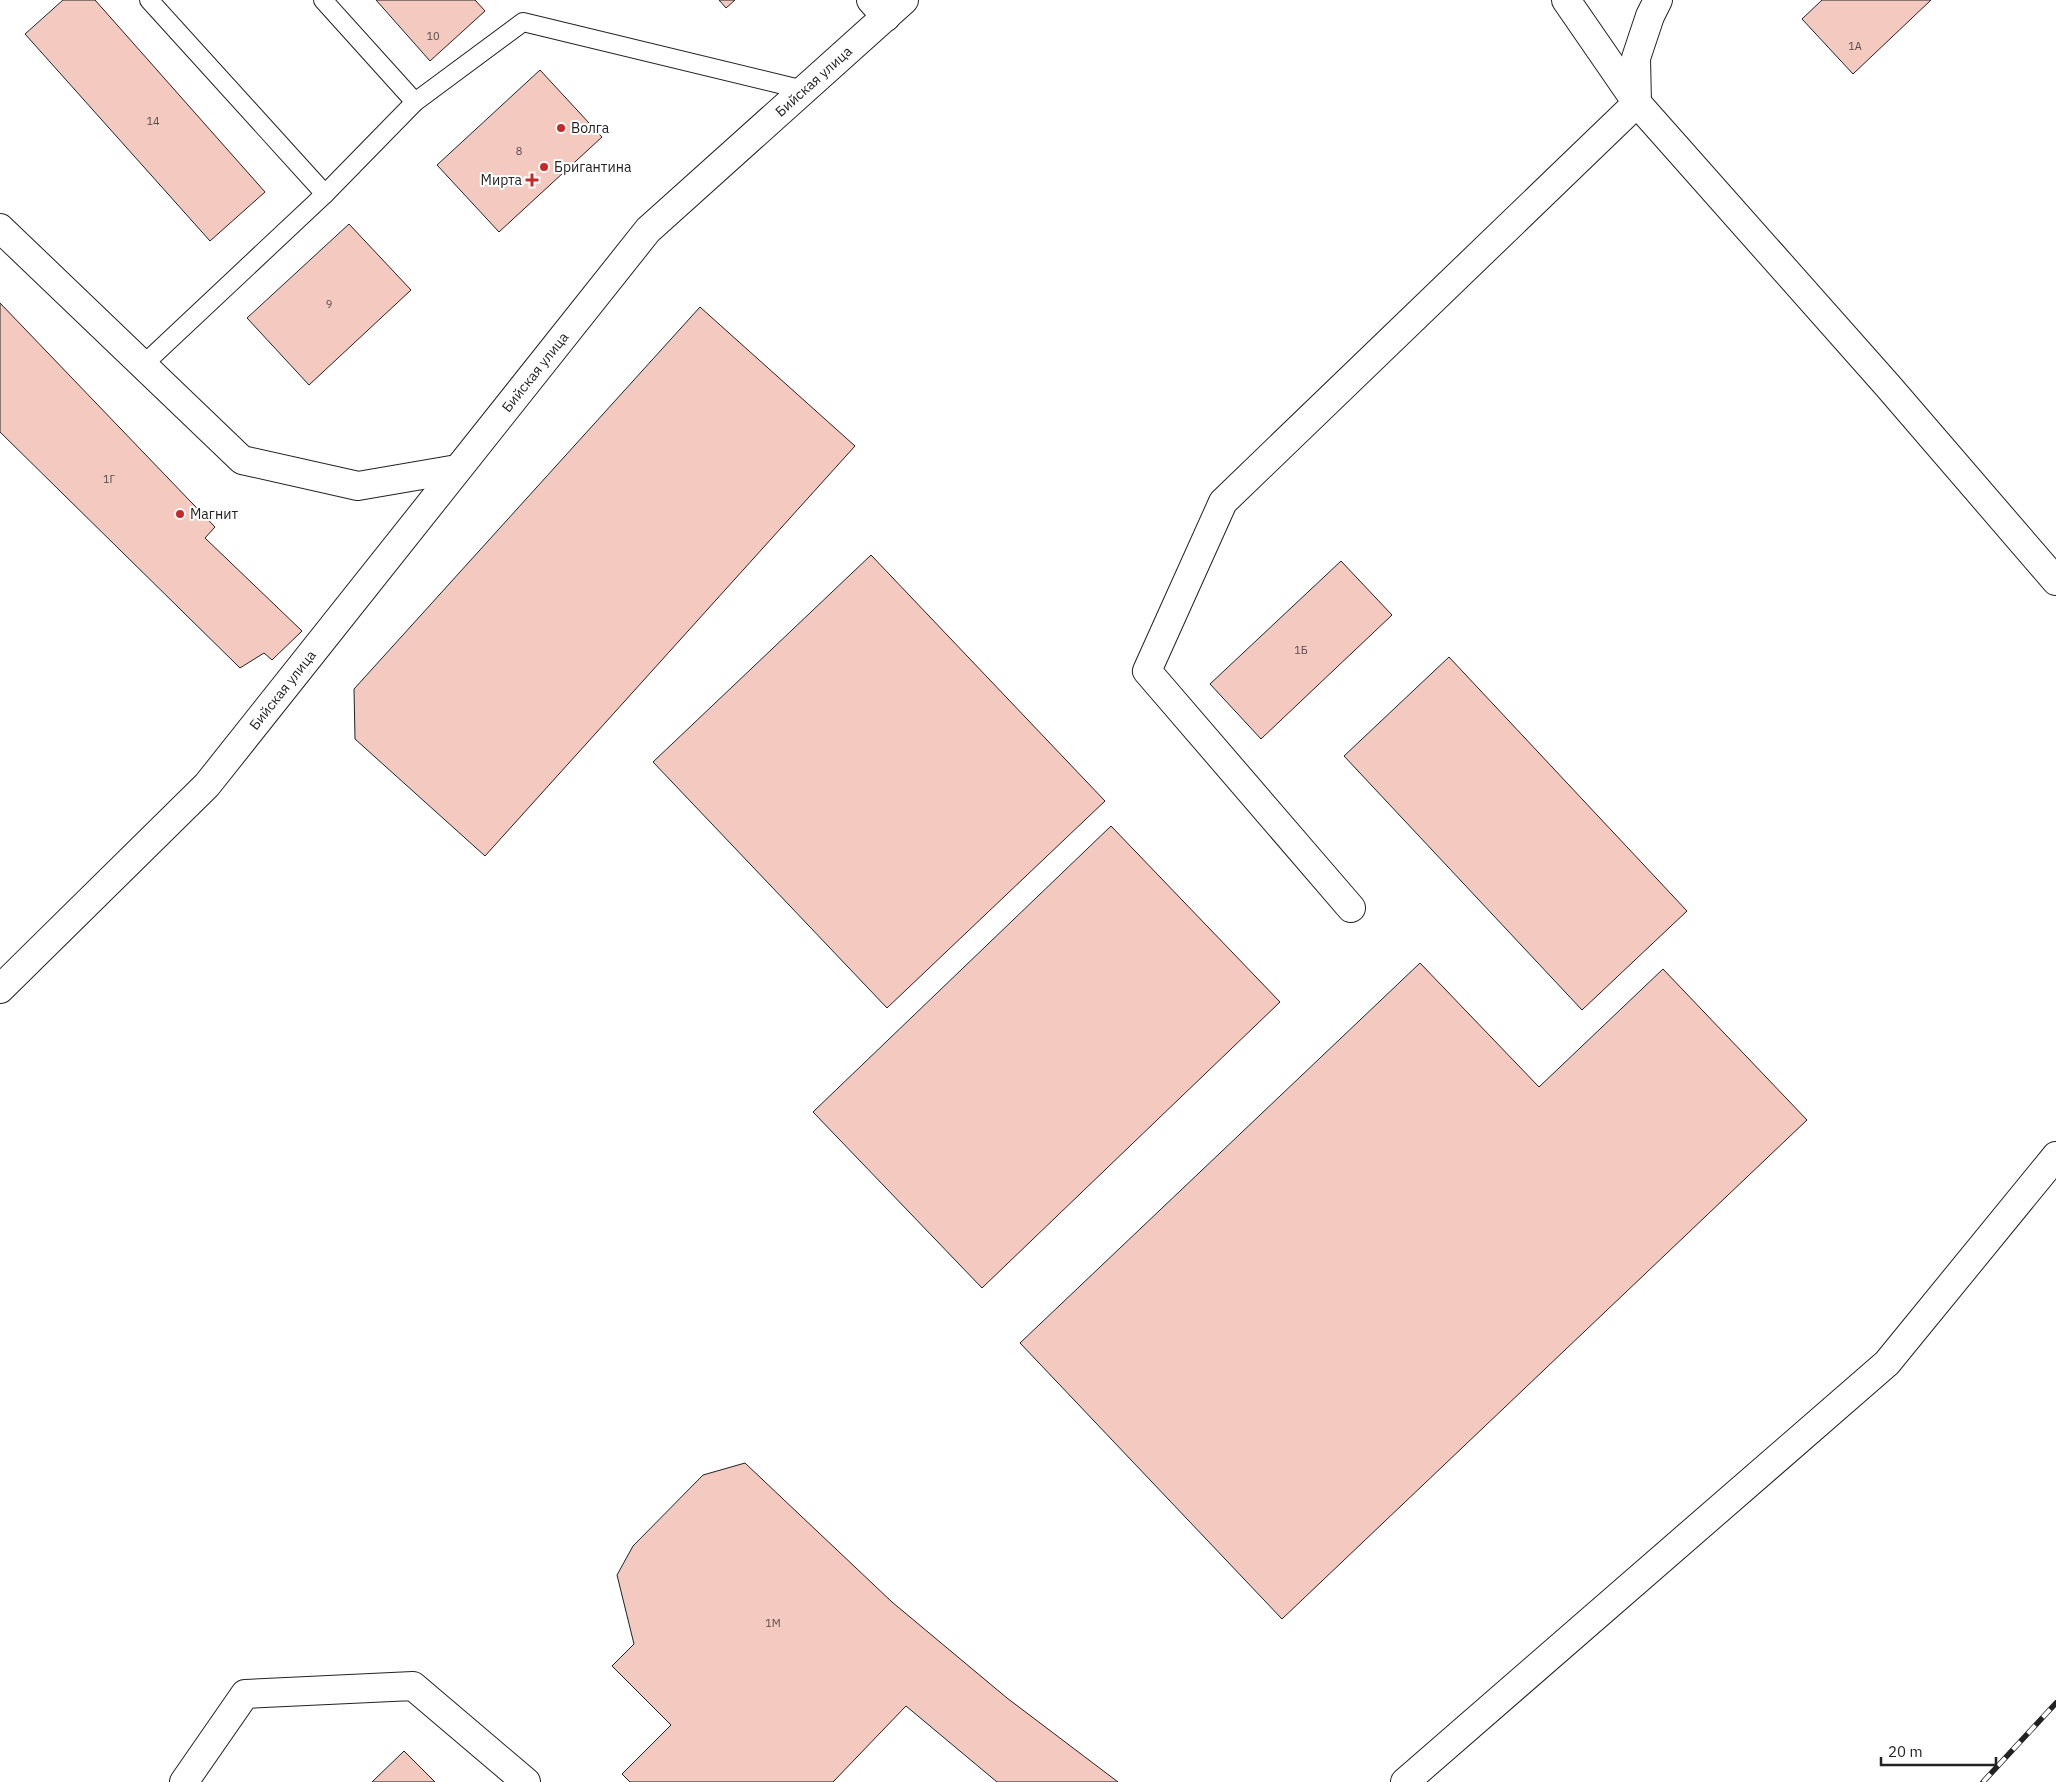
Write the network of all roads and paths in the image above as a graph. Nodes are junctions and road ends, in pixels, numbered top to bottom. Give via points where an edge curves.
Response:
1 (149, 0) edge
2 (323, 0) edge
3 (1566, 0) edge
4 (1658, 0) edge
5 (887, 6) edge
6 (804, 90) junction
7 (414, 102) junction
8 (1637, 103) junction
9 (325, 194) junction
10 (0, 228) edge
11 (143, 365) junction
12 (457, 469) junction
13 (2056, 581) edge
14 (1351, 908) dead end
15 (0, 989) edge
16 (2056, 1156) edge
17 (184, 1782) edge
18 (526, 1782) edge
19 (1405, 1782) edge

1 - 9 lane
2 - 7 lane
3 - 8 street
4 - 8 street via 1636,58
5 - 6 street, Бийская улица
6 - 7 lane via 522,22
6 - 12 street, Бийская улица via 648,230
7 - 9 lane
8 - 13 street
8 - 14 street via 1223,502 1147,671
9 - 11 lane
10 - 11 street
11 - 12 street via 242,460 358,486
12 - 15 street, Бийская улица via 207,785
16 - 19 street via 1887,1364
17 - 18 street via 245,1694 414,1686

